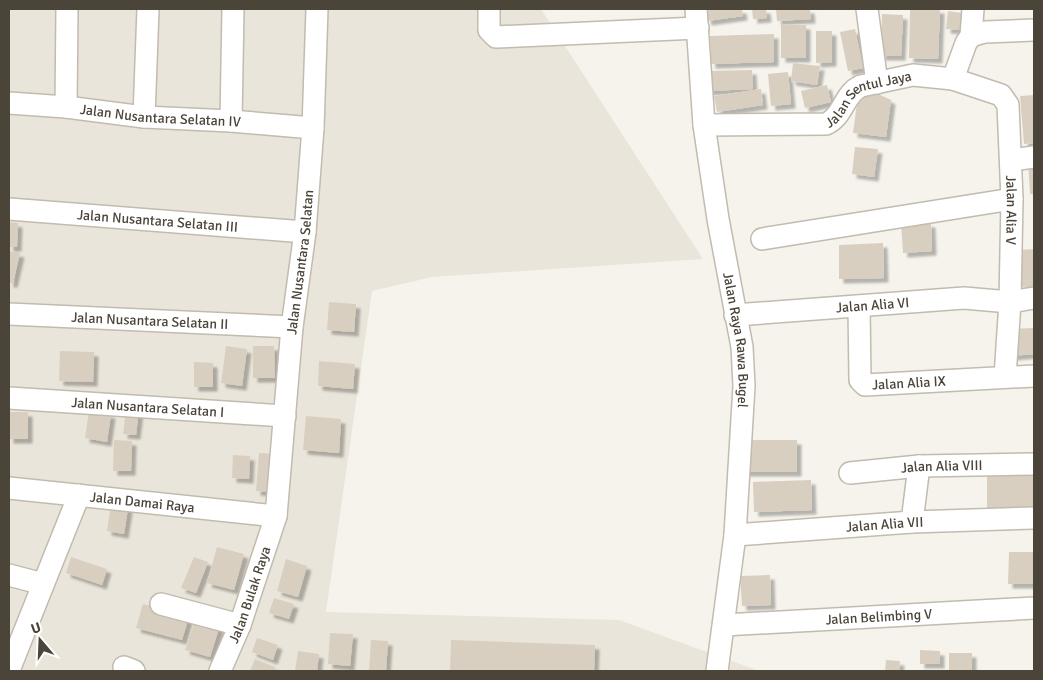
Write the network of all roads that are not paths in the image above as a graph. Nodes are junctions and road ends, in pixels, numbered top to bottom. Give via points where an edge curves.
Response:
1 (68, 9) edge
2 (148, 9) edge
3 (232, 9) edge
4 (317, 9) edge
5 (489, 9) edge
6 (867, 9) edge
7 (973, 9) edge
8 (697, 18) edge
9 (1034, 30) edge
10 (971, 36) junction
11 (953, 79) junction
12 (877, 83) junction
13 (9, 103) edge
14 (66, 107) junction
15 (144, 117) junction
16 (231, 121) junction
17 (704, 125) junction
18 (313, 128) junction
19 (1034, 157) edge
20 (1010, 160) junction
21 (1012, 199) junction
22 (9, 210) edge
23 (305, 232) junction
24 (762, 239) dead end
25 (1034, 298) edge
26 (1010, 302) junction
27 (859, 306) junction
28 (9, 314) edge
29 (735, 315) junction
30 (292, 327) junction
31 (1034, 376) edge
32 (1005, 377) junction
33 (9, 398) edge
34 (286, 416) junction
35 (1034, 464) edge
36 (919, 466) junction
37 (850, 473) dead end
38 (9, 488) edge
39 (79, 495) junction
40 (276, 516) junction
41 (1034, 518) edge
42 (912, 522) junction
43 (735, 535) junction
44 (9, 575) edge
45 (43, 584) junction
46 (161, 604) dead end
47 (1034, 608) edge
48 (240, 625) junction
49 (724, 625) junction
50 (10, 661) edge
51 (220, 671) edge
52 (717, 671) edge

1 - 14 street
2 - 15 street
3 - 16 street
4 - 18 street, Jalan Nusantara Selatan
5 - 8 street via 489,30 496,37
6 - 12 street
7 - 10 street
8 - 17 street, Jalan Raya Rawa Bugel
9 - 10 street via 985,32
10 - 11 street
11 - 12 street, Jalan Sentul Jaya via 913,75
11 - 20 street, Jalan Alia V via 1000,95 1008,105
12 - 17 street, Jalan Sentul Jaya via 855,88 836,120 826,124
13 - 14 street, Jalan Nusantara Selatan IV
14 - 15 street, Jalan Nusantara Selatan IV
15 - 16 street, Jalan Nusantara Selatan IV
16 - 18 street, Jalan Nusantara Selatan IV
17 - 29 street, Jalan Raya Rawa Bugel
18 - 23 street, Jalan Nusantara Selatan
19 - 20 street
20 - 21 street, Jalan Alia V
21 - 24 street
21 - 26 street, Jalan Alia V
22 - 23 street, Jalan Nusantara Selatan III
23 - 30 street, Jalan Nusantara Selatan
25 - 26 street
26 - 27 street, Jalan Alia VI via 964,298
26 - 32 street, Jalan Alia V
27 - 29 street, Jalan Alia VI
27 - 32 street, Jalan Alia IX via 860,380 865,385
28 - 30 street, Jalan Nusantara Selatan II
29 - 43 street, Jalan Raya Rawa Bugel via 742,347 744,386
30 - 34 street, Jalan Nusantara Selatan
31 - 32 street, Jalan Alia IX
33 - 34 street, Jalan Nusantara Selatan I
34 - 40 street, Jalan Nusantara Selatan
35 - 36 street, Jalan Alia VIII
36 - 37 street, Jalan Alia VIII
36 - 42 street
38 - 39 street, Jalan Damai Raya
39 - 40 street, Jalan Damai Raya
39 - 45 street
40 - 48 street, Jalan Bulak Raya
41 - 42 street, Jalan Alia VII
42 - 43 street, Jalan Alia VII
43 - 49 street, Jalan Raya Rawa Bugel
44 - 45 street
45 - 50 street
46 - 48 street
47 - 49 street, Jalan Belimbing V
48 - 51 street, Jalan Bulak Raya
49 - 52 street, Jalan Raya Rawa Bugel

